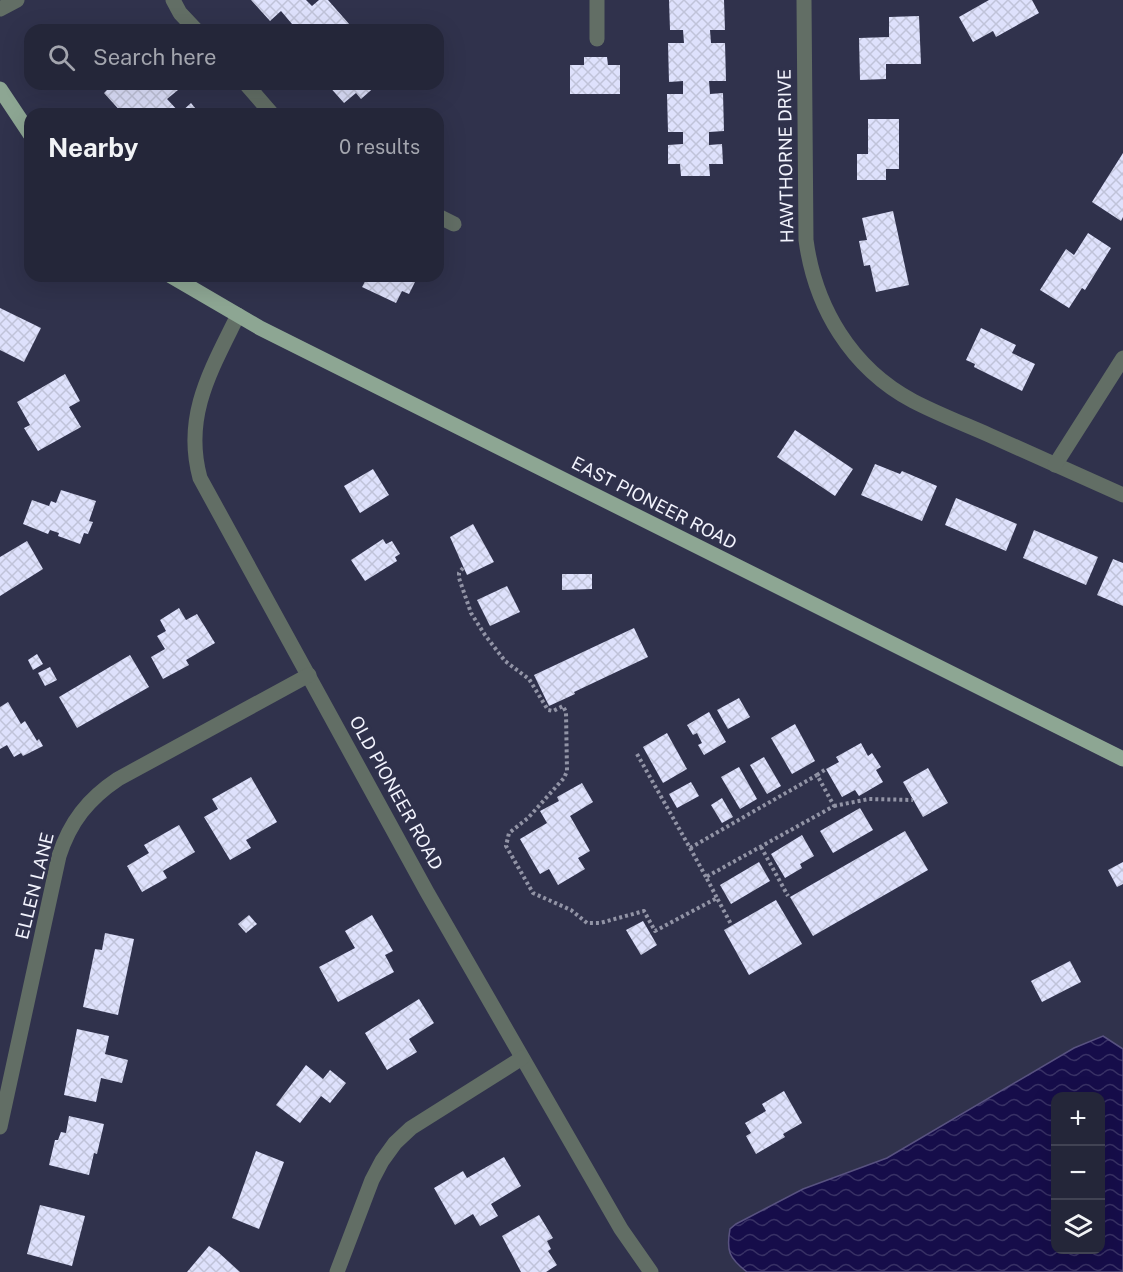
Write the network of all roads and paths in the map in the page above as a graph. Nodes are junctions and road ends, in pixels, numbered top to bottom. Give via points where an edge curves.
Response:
1 (17, 0) edge
2 (173, 0) edge
3 (597, 0) edge
4 (804, 0) edge
5 (0, 9) edge
6 (190, 24) edge
7 (597, 39) dead end
8 (0, 89) edge
9 (251, 90) edge
10 (267, 108) edge
11 (24, 125) edge
12 (444, 219) edge
13 (454, 224) dead end
14 (181, 282) edge
15 (238, 315) junction
16 (1123, 358) edge
17 (1055, 465) junction
18 (1123, 495) edge
19 (463, 568) dead end
20 (309, 675) junction
21 (637, 754) dead end
22 (1123, 759) edge
23 (826, 770) dead end
24 (817, 775) junction
25 (913, 800) dead end
26 (834, 806) junction
27 (761, 847) junction
28 (690, 848) junction
29 (706, 878) junction
30 (788, 896) dead end
31 (717, 898) junction
32 (732, 926) dead end
33 (522, 1058) junction
34 (0, 1127) edge
35 (338, 1272) edge
36 (651, 1272) edge

1 - 5 street
2 - 6 street
3 - 7 street
4 - 17 street, HAWTHORNE DRIVE via 806,240 812,275 831,321 861,362 900,393
8 - 11 main road
9 - 10 street
12 - 13 street
14 - 15 main road, EAST PIONEER ROAD
15 - 20 street, OLD PIONEER ROAD via 211,370 195,420 195,462 200,478
15 - 22 main road, EAST PIONEER ROAD
16 - 17 street
17 - 18 street, HAWTHORNE DRIVE
19 - 31 path via 459,578 471,613 485,636 505,661 529,679 548,710 563,706 566,712 568,763 564,778 528,818 508,833 506,840 508,851 533,893 571,910 587,923 644,911 655,931
20 - 33 street, OLD PIONEER ROAD
20 - 34 street, ELLEN LANE via 118,779 94,797 74,821 59,856
21 - 28 path
23 - 24 path
24 - 26 path
24 - 28 path
25 - 26 path via 869,799
26 - 27 path
27 - 29 path
27 - 30 path
28 - 29 path
29 - 31 path
31 - 32 path
33 - 35 street via 411,1128 395,1143 372,1180
33 - 36 street, OLD PIONEER ROAD via 621,1229

